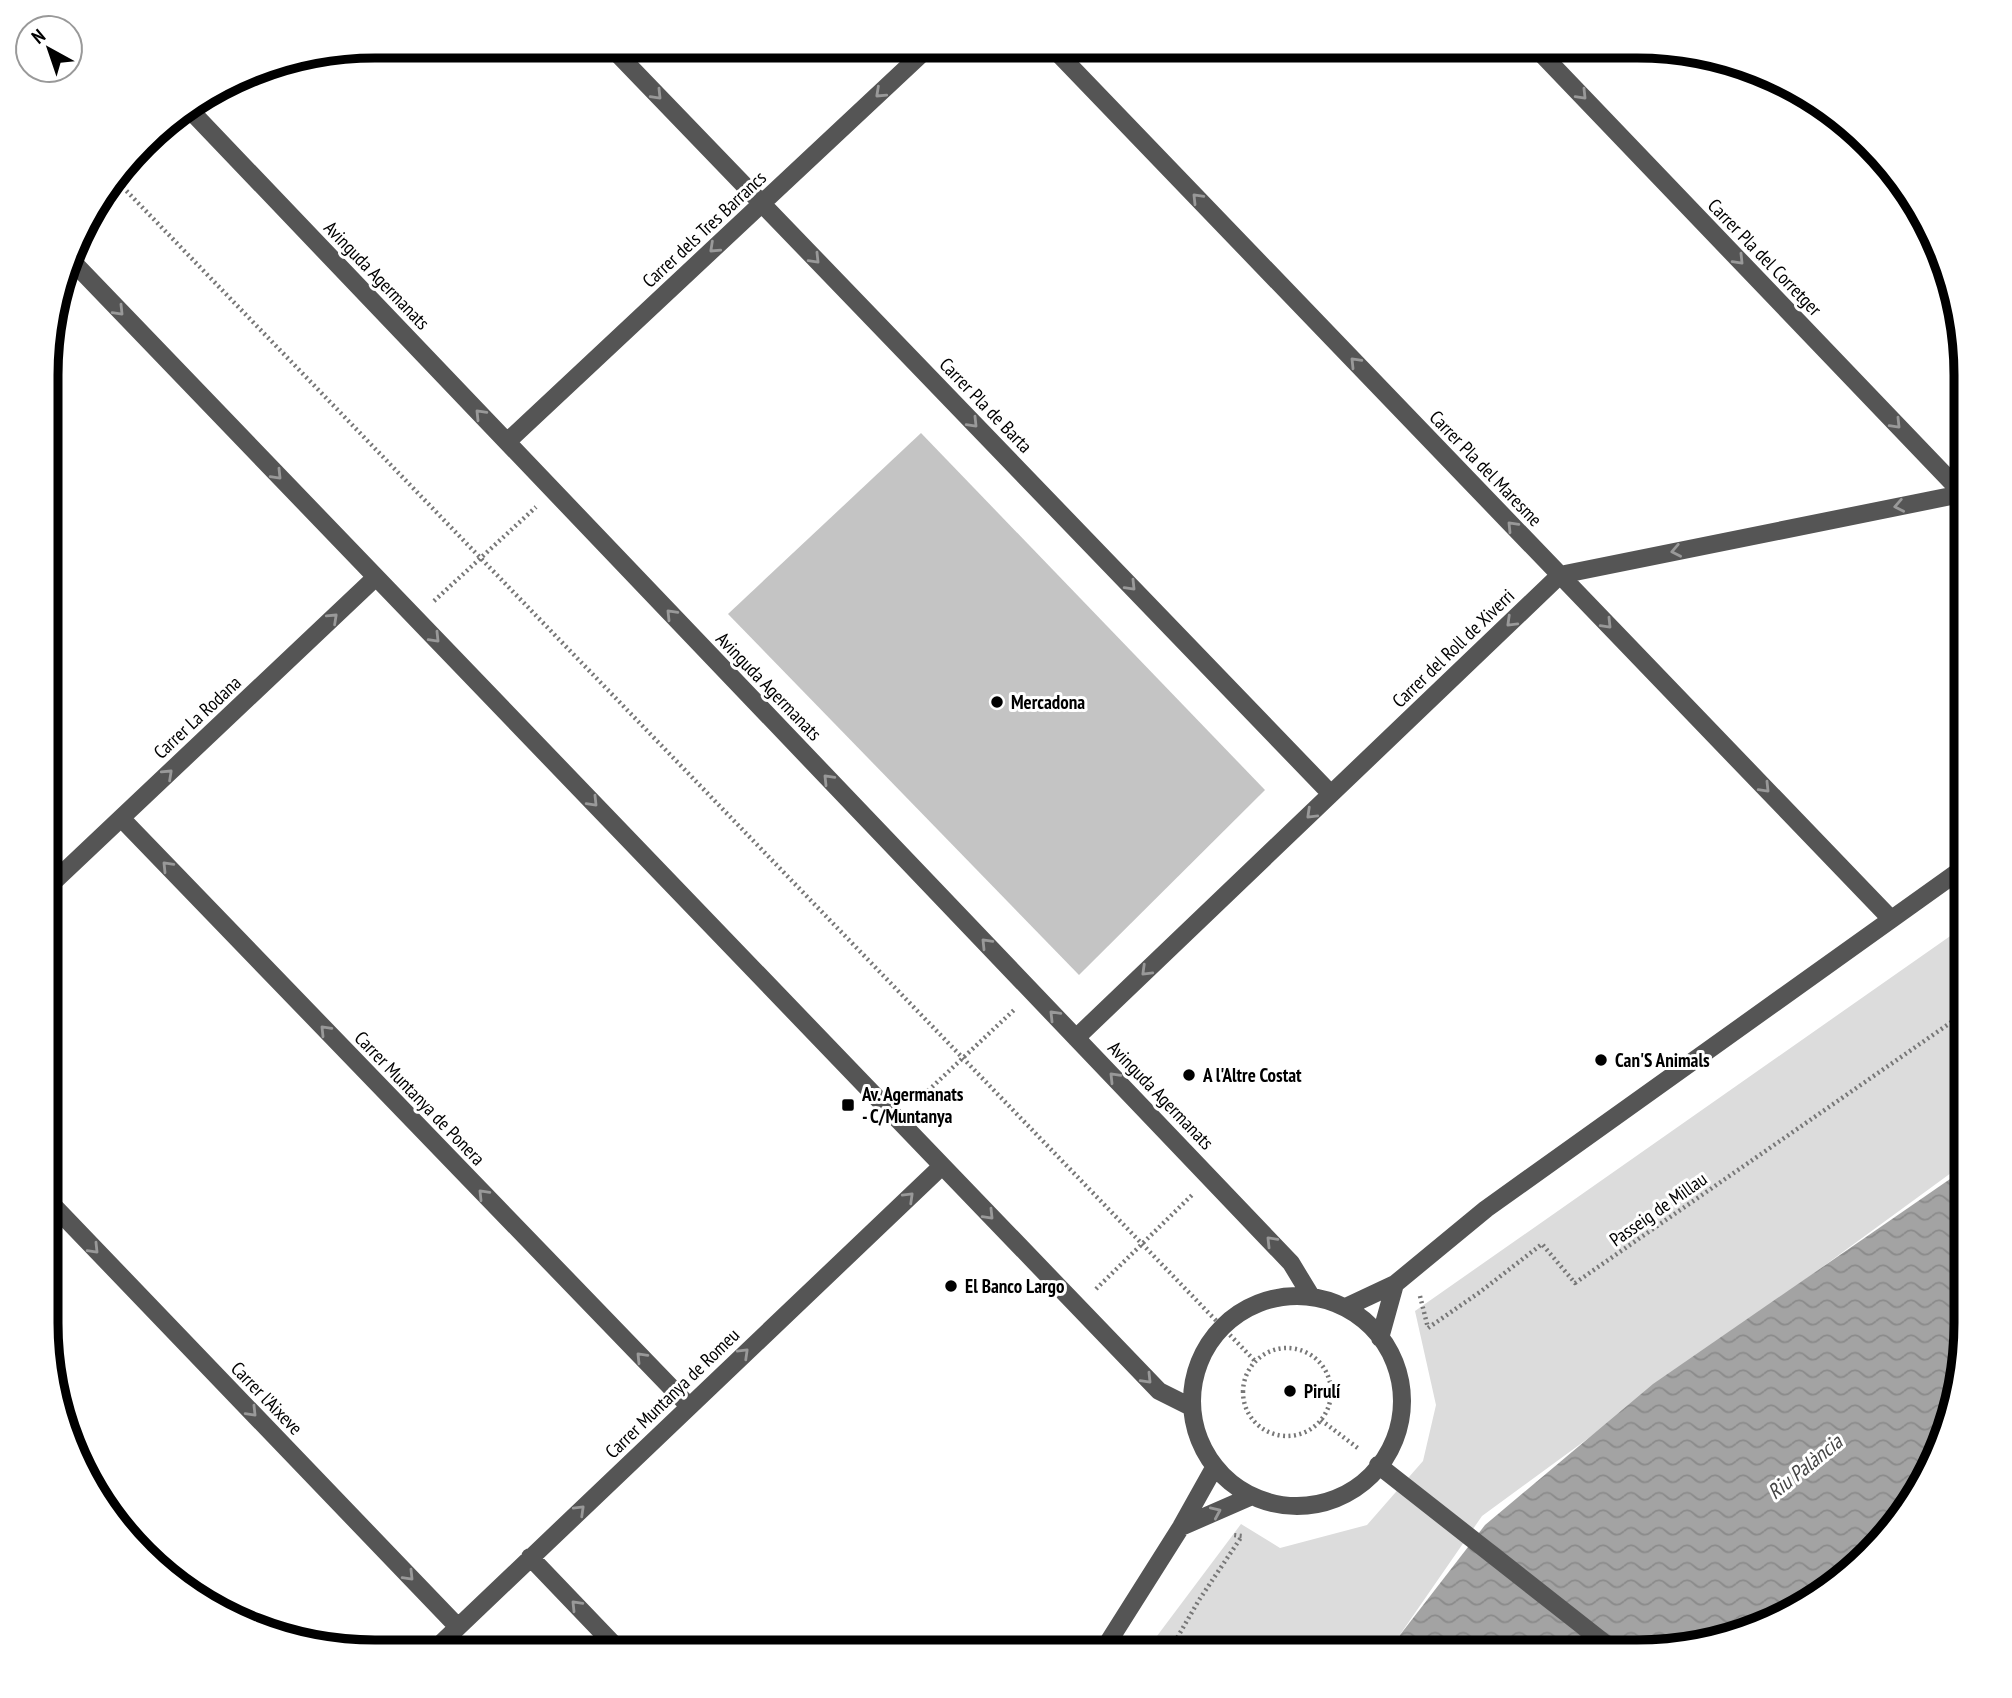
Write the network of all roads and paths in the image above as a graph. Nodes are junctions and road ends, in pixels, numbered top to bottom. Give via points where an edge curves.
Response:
1 (622, 58) edge
2 (917, 58) edge
3 (1063, 58) edge
4 (1546, 58) edge
5 (194, 114) edge
6 (121, 185) edge
7 (762, 204) junction
8 (77, 266) edge
9 (507, 442) junction
10 (1954, 483) edge
11 (553, 491) junction
12 (1954, 496) edge
13 (480, 558) junction
14 (1560, 575) junction
15 (376, 577) junction
16 (416, 618) junction
17 (1331, 794) junction
18 (121, 818) junction
19 (1954, 874) edge
20 (58, 878) edge
21 (1891, 919) junction
22 (1033, 992) junction
23 (1954, 1020) edge
24 (1076, 1038) junction
25 (962, 1059) junction
26 (897, 1119) junction
27 (942, 1166) junction
28 (1210, 1177) junction
29 (58, 1210) edge
30 (1141, 1244) junction
31 (1413, 1268) junction
32 (1395, 1284) junction
33 (1311, 1296) junction
34 (1077, 1307) junction
35 (1346, 1307) junction
36 (1223, 1330) junction
37 (1380, 1338) junction
38 (1256, 1362) junction
39 (689, 1406) junction
40 (1191, 1406) junction
41 (1321, 1420) junction
42 (1378, 1465) junction
43 (1214, 1468) junction
44 (1252, 1496) junction
45 (1181, 1527) junction
46 (1230, 1534) dead end
47 (530, 1557) junction
48 (458, 1627) junction
49 (445, 1640) edge
50 (610, 1640) edge
51 (1110, 1640) edge
52 (1176, 1640) edge
53 (1601, 1640) edge

1 -> 7 street, Carrer Pla de Barta
2 -> 7 street, Carrer dels Tres Barrancs
14 -> 3 street, Carrer Pla del Maresme
4 -> 10 street, Carrer Pla del Corretger
9 -> 5 street, Avinguda Agermanats
6 - 13 path
7 -> 9 street, Carrer dels Tres Barrancs
7 -> 17 street, Carrer Pla de Barta
8 -> 15 street
9 - 11 street, Avinguda Agermanats
11 - 13 path
22 -> 11 street, Avinguda Agermanats
12 -> 14 street
13 - 16 path
13 - 25 path
14 -> 17 street, Carrer del Roll de Xiverri
14 -> 21 street, Carrer Pla del Maresme
15 - 16 street
18 -> 15 street, Carrer La Rodana
16 -> 26 street
17 -> 24 street, Carrer del Roll de Xiverri
18 - 20 street, Carrer La Rodana
39 -> 18 street, Carrer Muntanya de Ponera
19 - 21 street
21 - 31 street via 1486,1209
24 -> 22 street, Avinguda Agermanats
22 - 25 path
23 - 31 path, Passeig de Millau via 1575,1283 1542,1244 1428,1328
28 -> 24 street, Avinguda Agermanats
25 - 26 path
25 - 30 path
26 - 27 street
27 -> 34 street
39 -> 27 street, Carrer Muntanya de Romeu
28 - 30 path
33 -> 28 street, Avinguda Agermanats via 1292,1263
29 -> 48 street, Carrer l'Aixeve
30 - 34 path
30 - 36 path
31 - 32 street
32 - 35 street
32 - 37 street
33 - 35 street
33 - 36 street via 1278,1297 1236,1314
34 -> 40 street via 1159,1391
35 - 37 street via 1362,1315
36 - 38 path
36 - 40 street via 1201,1356
37 - 42 street via 1396,1364 1403,1403 1395,1440
38 - 41 path via 1278,1350 1293,1349 1319,1361 1331,1388 1330,1403
38 - 41 path via 1246,1377 1244,1391 1245,1404 1260,1427 1287,1436 1301,1434
47 -> 39 street, Carrer Muntanya de Romeu
40 - 43 street via 1198,1441
41 - 42 path
42 - 44 street via 1367,1480 1324,1504 1275,1505
42 - 53 street
43 - 44 street
43 - 45 street
45 -> 44 street
45 - 51 street
46 - 52 path via 1242,1536
47 - 48 street, Carrer Muntanya de Romeu
50 -> 47 street
48 - 49 street, Carrer Muntanya de Romeu

